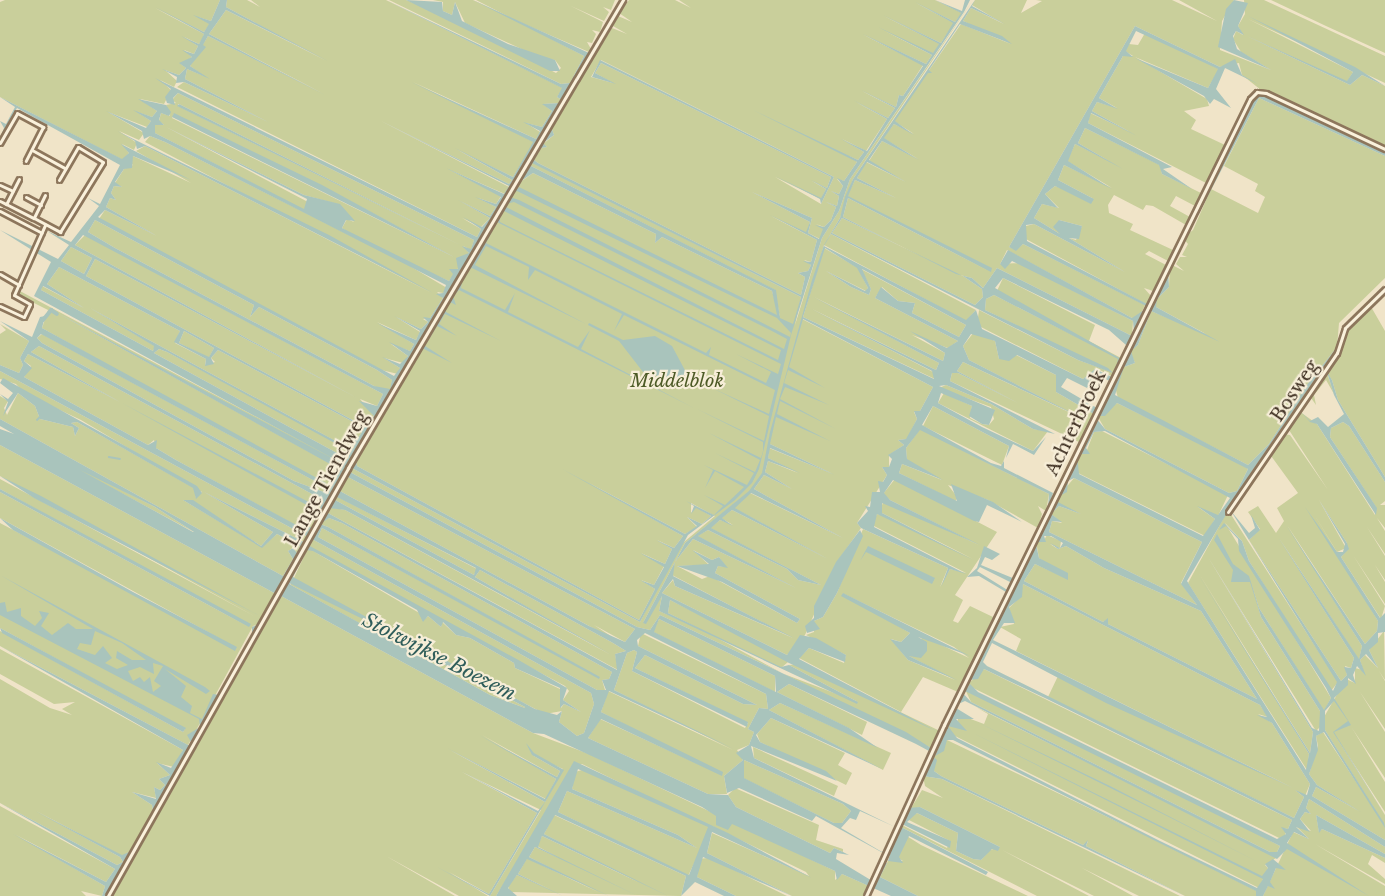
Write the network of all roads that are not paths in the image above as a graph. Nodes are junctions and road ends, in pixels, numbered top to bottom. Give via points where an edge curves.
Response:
1 (623, 0) edge
2 (0, 143) edge
3 (1385, 149) edge
4 (32, 150) junction
5 (26, 161) dead end
6 (64, 167) junction
7 (19, 179) dead end
8 (59, 180) dead end
9 (0, 185) edge
10 (13, 192) junction
11 (45, 195) dead end
12 (26, 197) dead end
13 (0, 201) edge
14 (6, 204) junction
15 (40, 205) junction
16 (0, 211) edge
17 (34, 218) junction
18 (46, 224) junction
19 (42, 233) junction
20 (0, 274) edge
21 (18, 287) junction
22 (1385, 289) edge
23 (0, 306) edge
24 (1228, 512) dead end
25 (108, 896) edge
26 (866, 896) edge

1 - 25 street, Lange Tiendweg via 348,468
2 - 4 street via 16,112 44,127
3 - 26 street, Achterbroek via 1266,93 1257,92 1250,99
4 - 5 street
4 - 6 street
6 - 8 street
6 - 18 street via 78,147 104,162 60,232
7 - 10 street
9 - 10 street
10 - 14 street
11 - 15 street
12 - 15 street
13 - 14 street
14 - 17 street
15 - 17 street
16 - 19 street
17 - 18 street
18 - 19 street
19 - 21 street
20 - 21 street
21 - 23 street via 15,294 30,304 24,316
22 - 24 street, Bosweg via 1345,328 1337,353

